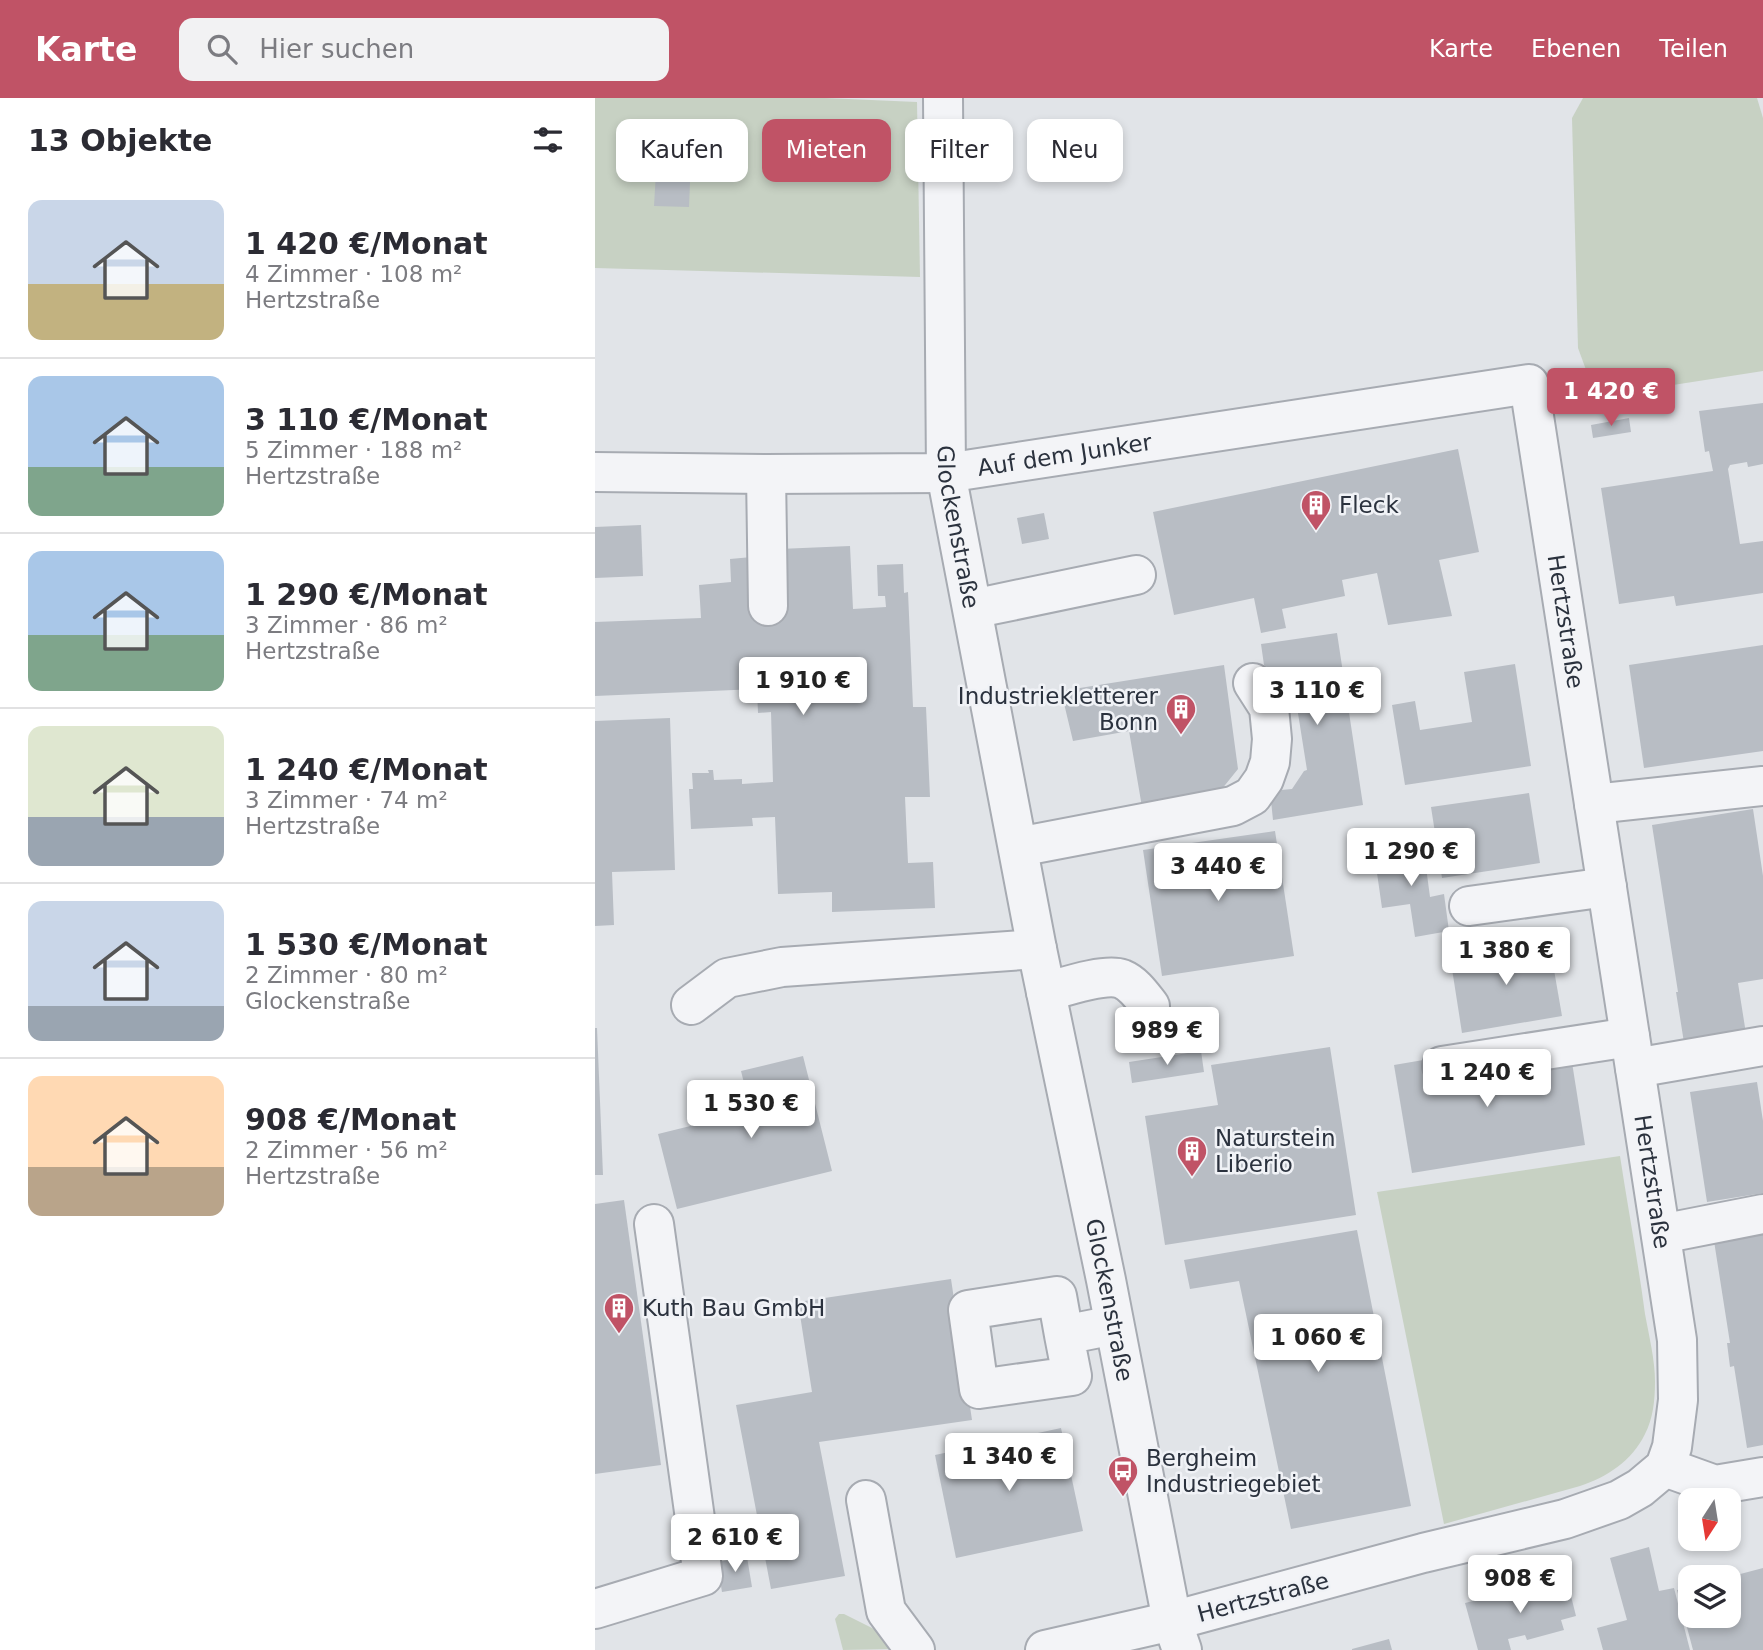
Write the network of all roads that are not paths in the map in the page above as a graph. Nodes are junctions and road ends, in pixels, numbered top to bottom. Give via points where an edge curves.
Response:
1 (943, 98) edge
2 (1529, 384) joint
3 (595, 472) edge
4 (946, 473) junction
5 (766, 474) junction
6 (1136, 575) dead end
7 (768, 606) dead end
8 (973, 611) junction
9 (1252, 683) dead end
10 (1763, 786) edge
11 (1594, 804) junction
12 (1018, 847) junction
13 (1607, 887) junction
14 (1469, 906) dead end
15 (1037, 949) junction
16 (1046, 992) junction
17 (691, 1005) dead end
18 (1150, 1006) dead end
19 (1763, 1046) edge
20 (1633, 1052) junction
21 (1442, 1066) dead end
22 (1763, 1214) edge
23 (654, 1223) dead end
24 (1661, 1234) junction
25 (1114, 1325) junction
26 (1064, 1335) dead end
27 (1665, 1467) junction
28 (1763, 1477) edge
29 (866, 1500) dead end
30 (595, 1609) edge
31 (1177, 1636) edge
32 (915, 1650) edge
33 (1045, 1650) edge

1 - 4 street, Glockenstraße
2 - 4 street, Auf dem Junker
2 - 11 street, Hertzstraße
3 - 5 street, Auf dem Junker
4 - 5 street, Auf dem Junker
4 - 8 street, Glockenstraße
5 - 7 street
6 - 8 street
8 - 12 street, Glockenstraße
9 - 12 street via 1269,708 1272,739 1267,771 1252,796 1233,806
10 - 11 street
11 - 13 street, Hertzstraße
12 - 15 street, Glockenstraße
13 - 14 street
13 - 20 street, Hertzstraße
15 - 16 street, Glockenstraße
15 - 17 street via 782,967 727,978
16 - 18 street via 1100,978 1121,979
16 - 25 street, Glockenstraße
19 - 20 street
20 - 21 street
20 - 24 street, Hertzstraße
22 - 24 street
23 - 30 street via 703,1576
24 - 27 street, Hertzstraße via 1677,1340 1678,1400
25 - 26 street
25 - 31 street, Glockenstraße
27 - 28 street via 1715,1486
27 - 31 street, Hertzstraße via 1619,1500 1565,1519 1423,1553
29 - 32 street via 885,1611
31 - 33 street, Hertzstraße

